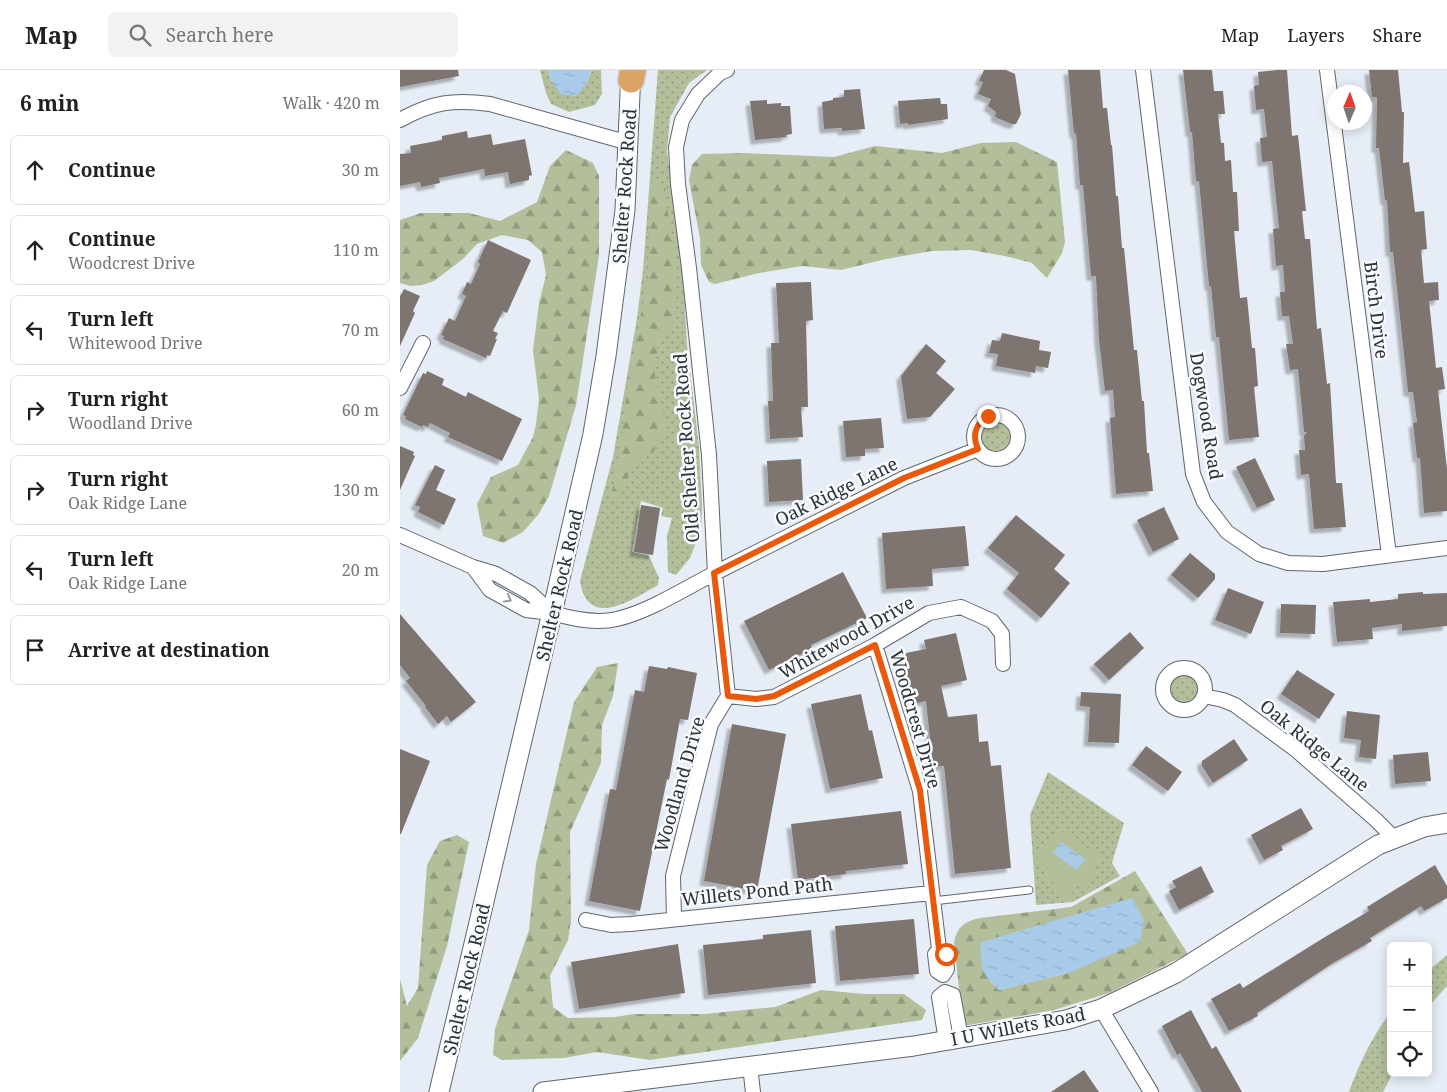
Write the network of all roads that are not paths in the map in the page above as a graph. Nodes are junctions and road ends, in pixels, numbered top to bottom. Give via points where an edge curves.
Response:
1 (727, 70) edge
2 (1142, 70) edge
3 (1327, 70) edge
4 (632, 73) edge
5 (400, 120) edge
6 (629, 142) junction
7 (423, 343) dead end
8 (400, 388) edge
9 (978, 449) dead end
10 (400, 535) edge
11 (1447, 548) edge
12 (1389, 555) junction
13 (714, 573) junction
14 (552, 613) junction
15 (875, 645) junction
16 (1003, 664) dead end
17 (728, 696) junction
18 (1204, 696) dead end
19 (1447, 823) edge
20 (1394, 838) junction
21 (1029, 890) dead end
22 (932, 897) junction
23 (674, 919) junction
24 (586, 920) dead end
25 (1101, 1009) junction
26 (953, 1039) junction
27 (750, 1066) junction
28 (622, 1087) edge
29 (439, 1092) edge
30 (543, 1092) edge
31 (753, 1092) edge
32 (1151, 1092) edge

1 - 13 street, Old Shelter Rock Road via 698,94 682,120 676,147 708,455
2 - 12 street, Dogwood Road via 1193,474 1204,502 1227,532 1258,554 1288,563 1323,564
3 - 12 street, Birch Drive
4 - 6 main road, Shelter Rock Road
5 - 6 street via 441,102 470,101
6 - 14 main road, Shelter Rock Road via 625,210 606,356
7 - 8 street
9 - 13 street, Oak Ridge Lane via 904,478
10 - 14 street via 472,567 490,590 526,610
11 - 12 street, Dogwood Road
13 - 14 street via 615,620 568,618
13 - 17 street
14 - 29 main road, Shelter Rock Road
15 - 16 street, Whitewood Drive via 930,612 961,607 992,621 1002,634
15 - 17 street, Whitewood Drive via 774,696 756,699
15 - 22 street, Woodcrest Drive via 920,790
17 - 23 street, Woodland Drive via 712,724 673,876
18 - 20 street, Oak Ridge Lane via 1235,705 1296,750
19 - 20 main road, I U Willets Road
20 - 25 main road, I U Willets Road via 1176,973
21 - 22 lane
22 - 23 street, Willets Pond Path
22 - 26 street, Woodcrest Drive via 939,949 946,954 945,992 953,996
23 - 24 street, Willets Pond Path via 611,925
25 - 26 main road, I U Willets Road via 1022,1029
25 - 32 street
26 - 27 main road, I U Willets Road
27 - 28 main road, I U Willets Road
27 - 31 street
28 - 30 main road, I U Willets Road

